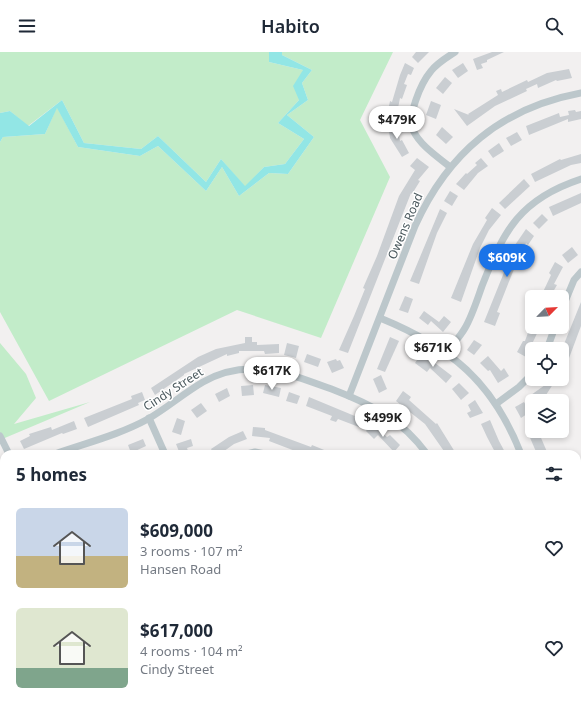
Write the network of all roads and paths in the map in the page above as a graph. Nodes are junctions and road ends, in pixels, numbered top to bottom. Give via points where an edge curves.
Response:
1 (455, 52) edge
2 (581, 93) edge
3 (450, 167) junction
4 (581, 179) edge
5 (581, 272) edge
6 (569, 292) edge
7 (380, 318) junction
8 (446, 353) junction
9 (525, 381) edge
10 (350, 396) junction
11 (496, 404) junction
12 (149, 418) junction
13 (0, 436) edge
14 (7, 450) edge
15 (73, 450) edge
16 (163, 450) edge
17 (424, 450) edge
18 (519, 450) edge

1 - 3 street via 427,76 411,121 414,133
2 - 3 street, Owens Road via 540,104 511,118 475,142
3 - 7 street, Owens Road via 422,210
4 - 8 street via 545,195 525,210 508,230 496,252 469,321
5 - 6 street
7 - 8 street via 417,334
7 - 10 street, Owens Road
8 - 11 street via 476,379
9 - 11 street
10 - 12 street, Cindy Street via 286,373 243,369 210,378
10 - 17 street, Cindy Street via 394,419
11 - 18 street via 508,423
12 - 15 street, Cindy Street via 119,433
12 - 16 street
13 - 14 street

